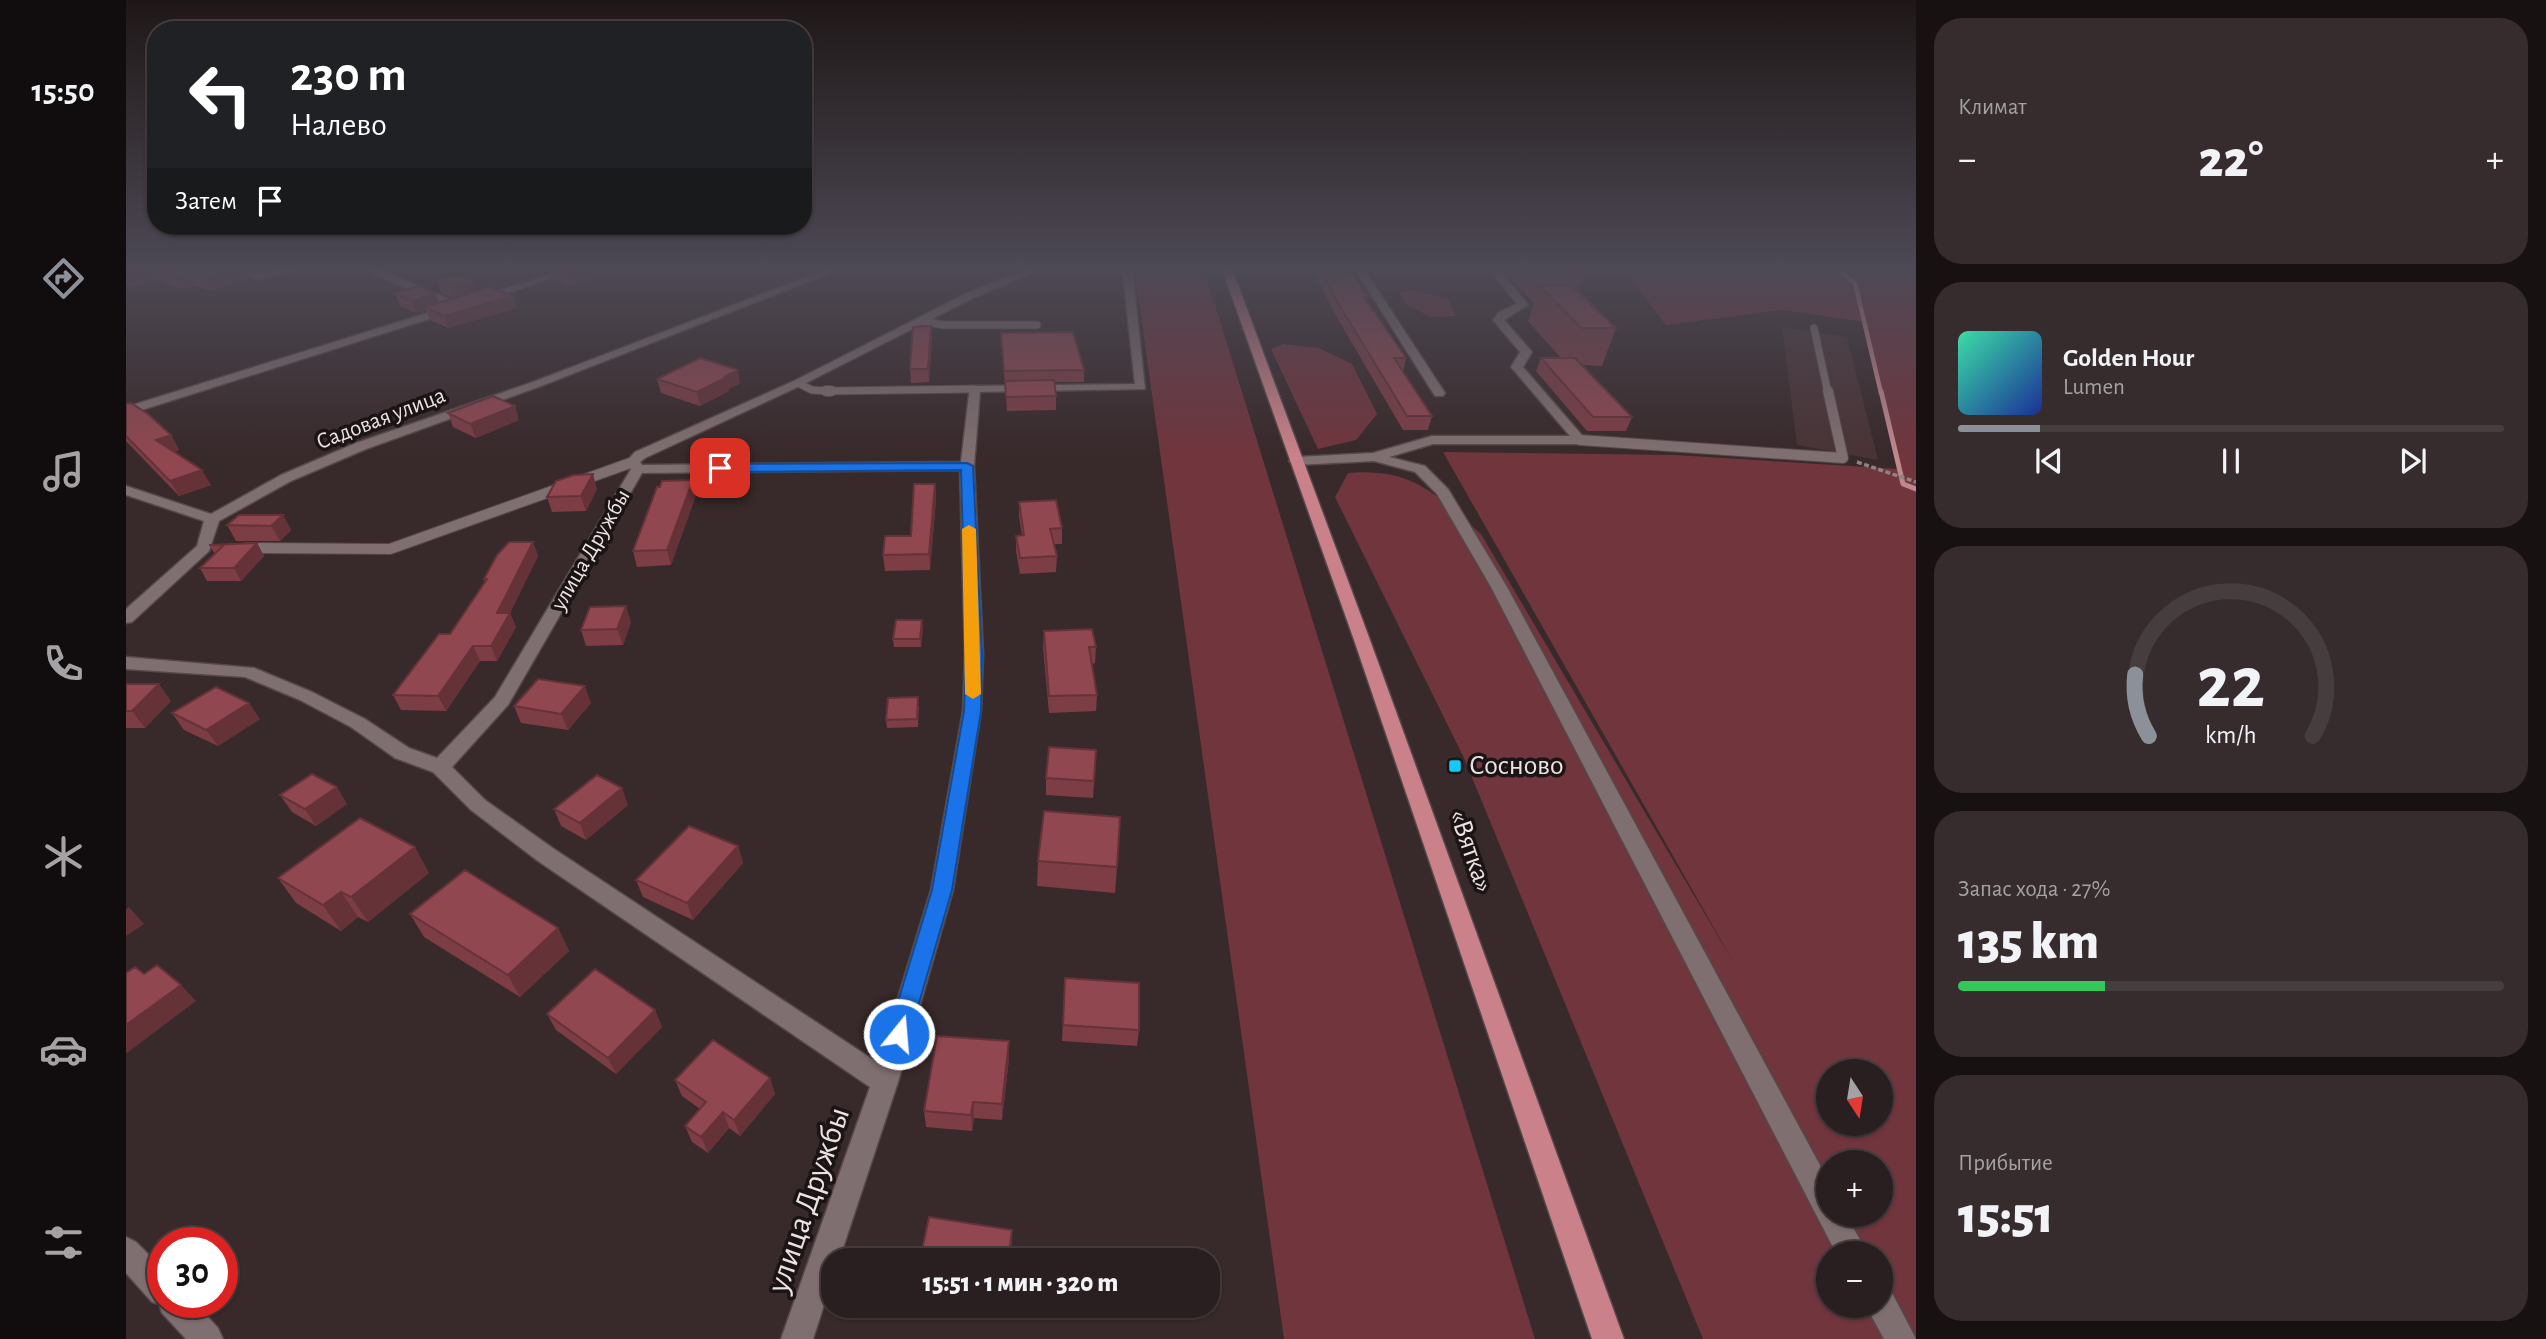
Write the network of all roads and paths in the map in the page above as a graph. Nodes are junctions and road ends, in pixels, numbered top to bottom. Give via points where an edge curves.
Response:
1 (386, 328) edge
2 (683, 328) edge
3 (907, 328) edge
4 (1134, 328) edge
5 (1248, 328) edge
6 (1397, 328) edge
7 (1505, 328) edge
8 (1814, 328) dead end
9 (798, 383) junction
10 (974, 389) junction
11 (1439, 393) dead end
12 (126, 411) edge
13 (1580, 440) junction
14 (1374, 457) junction
15 (1843, 458) junction
16 (1296, 461) junction
17 (636, 465) junction
18 (967, 466) junction
19 (1916, 482) edge
20 (126, 490) edge
21 (212, 519) junction
22 (231, 548) edge
23 (126, 618) edge
24 (126, 663) edge
25 (440, 766) junction
26 (885, 1082) junction
27 (1816, 1187) edge
28 (126, 1252) edge
29 (147, 1274) edge
30 (188, 1318) edge
31 (1889, 1318) edge
32 (207, 1339) edge
33 (797, 1339) edge
34 (1608, 1339) edge
35 (1901, 1339) edge

1 - 12 street
2 - 21 street, Садовая улица via 362,446 286,478
3 - 9 street, улица Дружбы
4 - 10 street via 1141,387
5 - 16 main road, «Вятка»
6 - 11 street
7 - 13 street via 1526,352 1517,366
8 - 15 lane
9 - 10 lane via 827,391
9 - 17 street, улица Дружбы via 653,446
10 - 18 street, улица Дружбы
13 - 14 street via 1432,440
13 - 15 lane
14 - 16 street
14 - 27 street via 1420,469 1443,492 1499,587
15 - 19 path
16 - 34 main road, «Вятка»
17 - 18 street
17 - 22 lane via 390,549
17 - 25 street, улица Дружбы via 502,701
18 - 26 street, улица Дружбы via 972,711 942,890
20 - 21 street
21 - 23 street via 211,548
24 - 25 street, улица Дружбы via 248,672 358,723 402,752
25 - 26 street, улица Дружбы via 478,805 545,855
26 - 33 street, улица Дружбы
28 - 29 street
30 - 32 street
31 - 35 street

